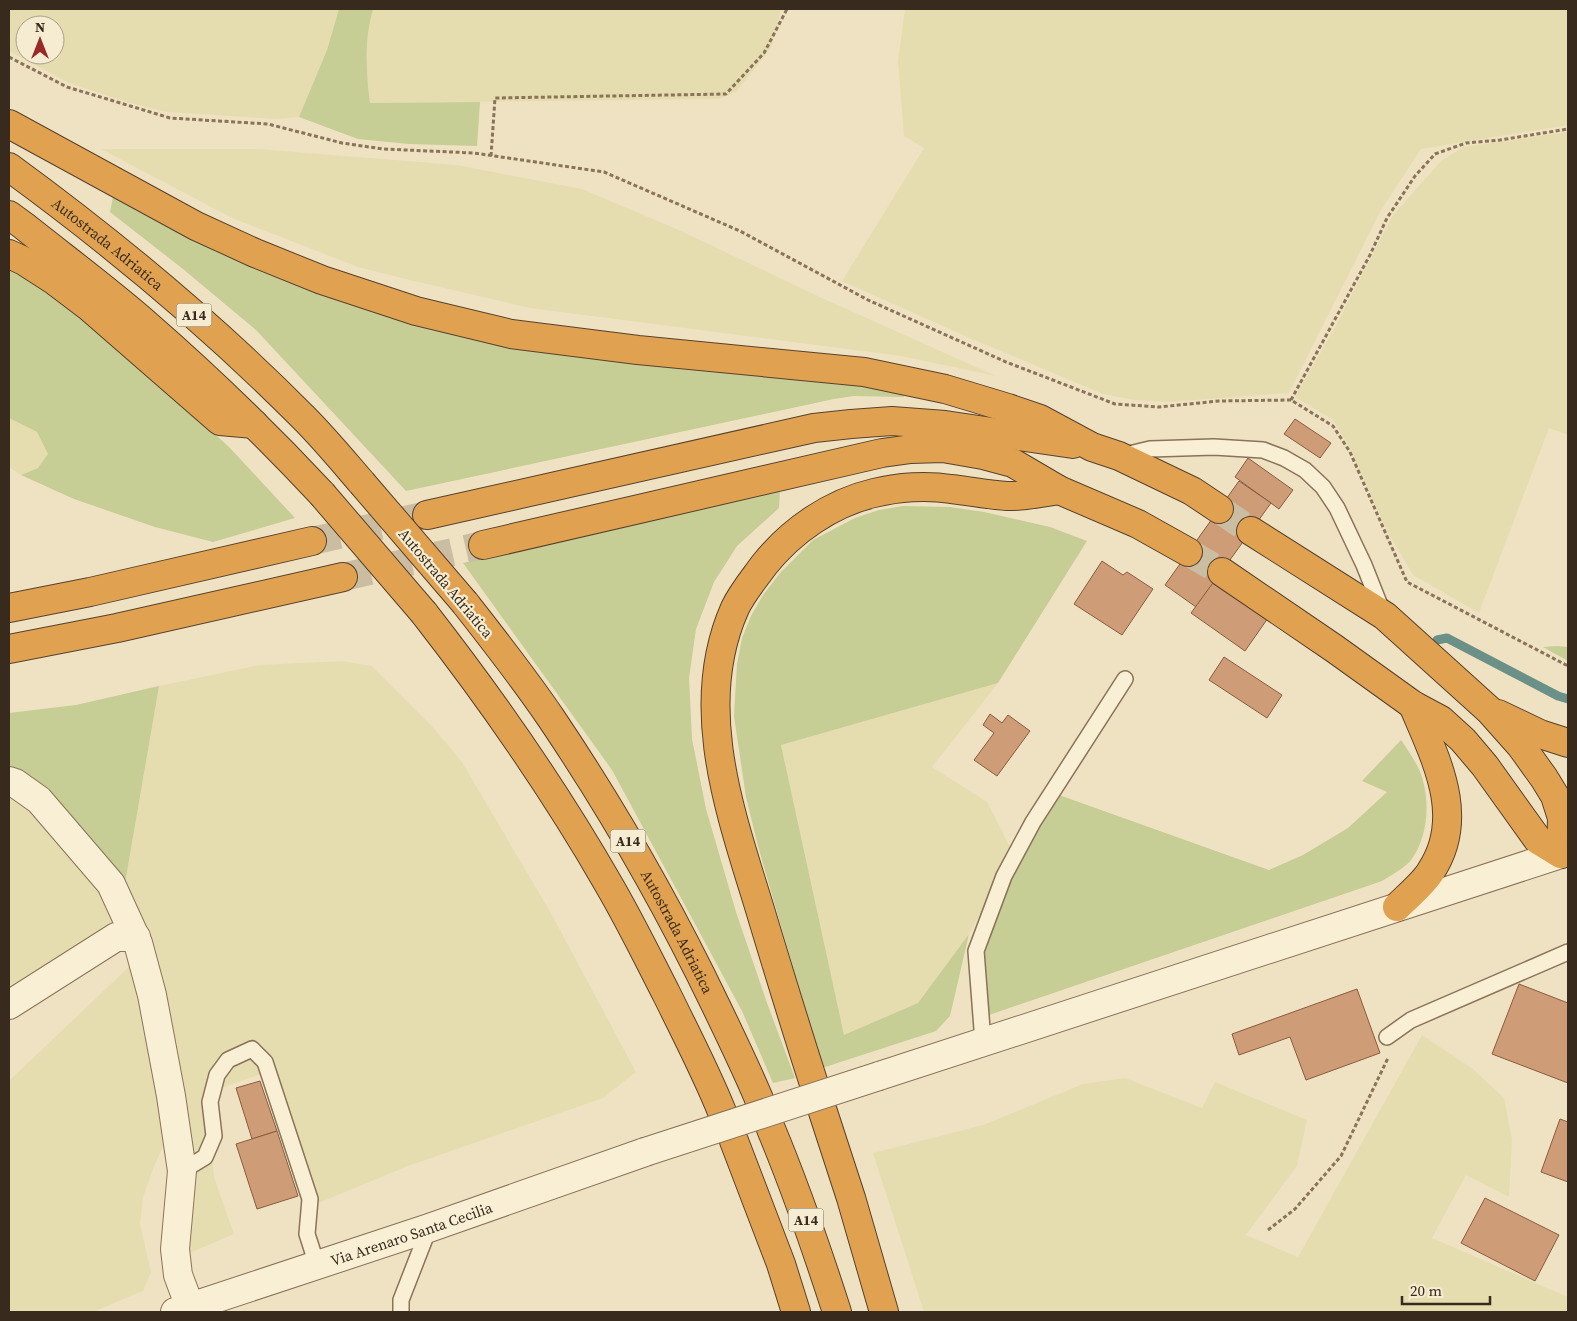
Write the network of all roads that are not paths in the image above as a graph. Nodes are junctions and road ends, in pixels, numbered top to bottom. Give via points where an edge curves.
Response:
1 (9, 124) edge
2 (9, 167) edge
3 (9, 215) edge
4 (9, 254) edge
5 (254, 424) junction
6 (1092, 447) junction
7 (1119, 456) junction
8 (1059, 490) junction
9 (1219, 510) tunnel mouth
10 (427, 515) tunnel mouth
11 (1251, 531) tunnel mouth
12 (312, 542) tunnel mouth
13 (483, 545) tunnel mouth
14 (1188, 552) tunnel mouth
15 (1222, 572) tunnel mouth
16 (343, 577) tunnel mouth
17 (9, 608) edge
18 (1385, 616) junction
19 (9, 649) edge
20 (1125, 679) dead end
21 (1412, 705) junction
22 (1490, 710) junction
23 (1568, 743) edge
24 (9, 781) edge
25 (1561, 854) junction
26 (1397, 907) junction
27 (136, 938) junction
28 (1568, 952) edge
29 (9, 1005) edge
30 (1387, 1037) road end
31 (983, 1042) junction
32 (813, 1081) dead end
33 (759, 1099) dead end
34 (722, 1112) dead end
35 (823, 1112) dead end
36 (771, 1129) dead end
37 (734, 1141) dead end
38 (182, 1171) junction
39 (429, 1228) junction
40 (317, 1265) junction
41 (182, 1310) edge
42 (401, 1312) edge
43 (796, 1312) edge
44 (836, 1312) edge
45 (884, 1312) edge

1 - 6 highway via 196,226 322,280 416,311 511,334 864,372 910,380 1040,419
2 - 33 highway, Autostrada Adriatica / A14, bridge via 110,243 209,328 305,419 465,603 550,717 613,816 692,956
3 - 5 highway, A14 via 144,323
4 - 5 highway via 55,281 88,306 220,421
5 - 34 highway, A14, bridge via 322,494 424,613 464,664 539,772 600,870 652,964
6 - 7 highway
6 - 10 highway via 944,425 892,421 851,424 814,428
7 - 9 highway via 1192,492
7 - 18 lane via 1150,449 1214,447 1263,450 1305,470 1323,487 1337,508
8 - 13 highway via 1013,463 943,448 911,449 796,472
8 - 14 highway via 1138,524
8 - 32 highway via 1009,496 948,488 914,487 874,492 842,504 788,538 752,580 736,606 719,662 716,690 720,764 748,872
11 - 18 highway
12 - 17 highway
15 - 21 highway
16 - 19 highway
18 - 22 highway
20 - 31 lane via 1033,822 1004,876 976,951
21 - 25 highway via 1441,720 1463,740 1538,840
21 - 26 highway via 1436,762 1446,795 1448,816 1440,853 1431,872
22 - 23 highway via 1540,734
22 - 25 highway via 1521,746 1555,796 1562,818
24 - 27 street via 39,800 111,884
25 - 26 street, Via Arenaro Santa Cecilia
26 - 31 street, Via Arenaro Santa Cecilia
27 - 29 street via 116,937
27 - 38 street via 152,995
28 - 30 lane via 1411,1020
31 - 39 street, Via Arenaro Santa Cecilia, bridge via 645,1152
35 - 45 highway
36 - 44 highway, A14
37 - 43 highway, A14
38 - 40 lane via 205,1157 214,1136 210,1102 217,1075 228,1060 252,1049 265,1062 310,1199 307,1234
38 - 41 street via 176,1249
39 - 40 street, Via Arenaro Santa Cecilia
39 - 42 lane via 401,1300
40 - 41 street, Via Arenaro Santa Cecilia

